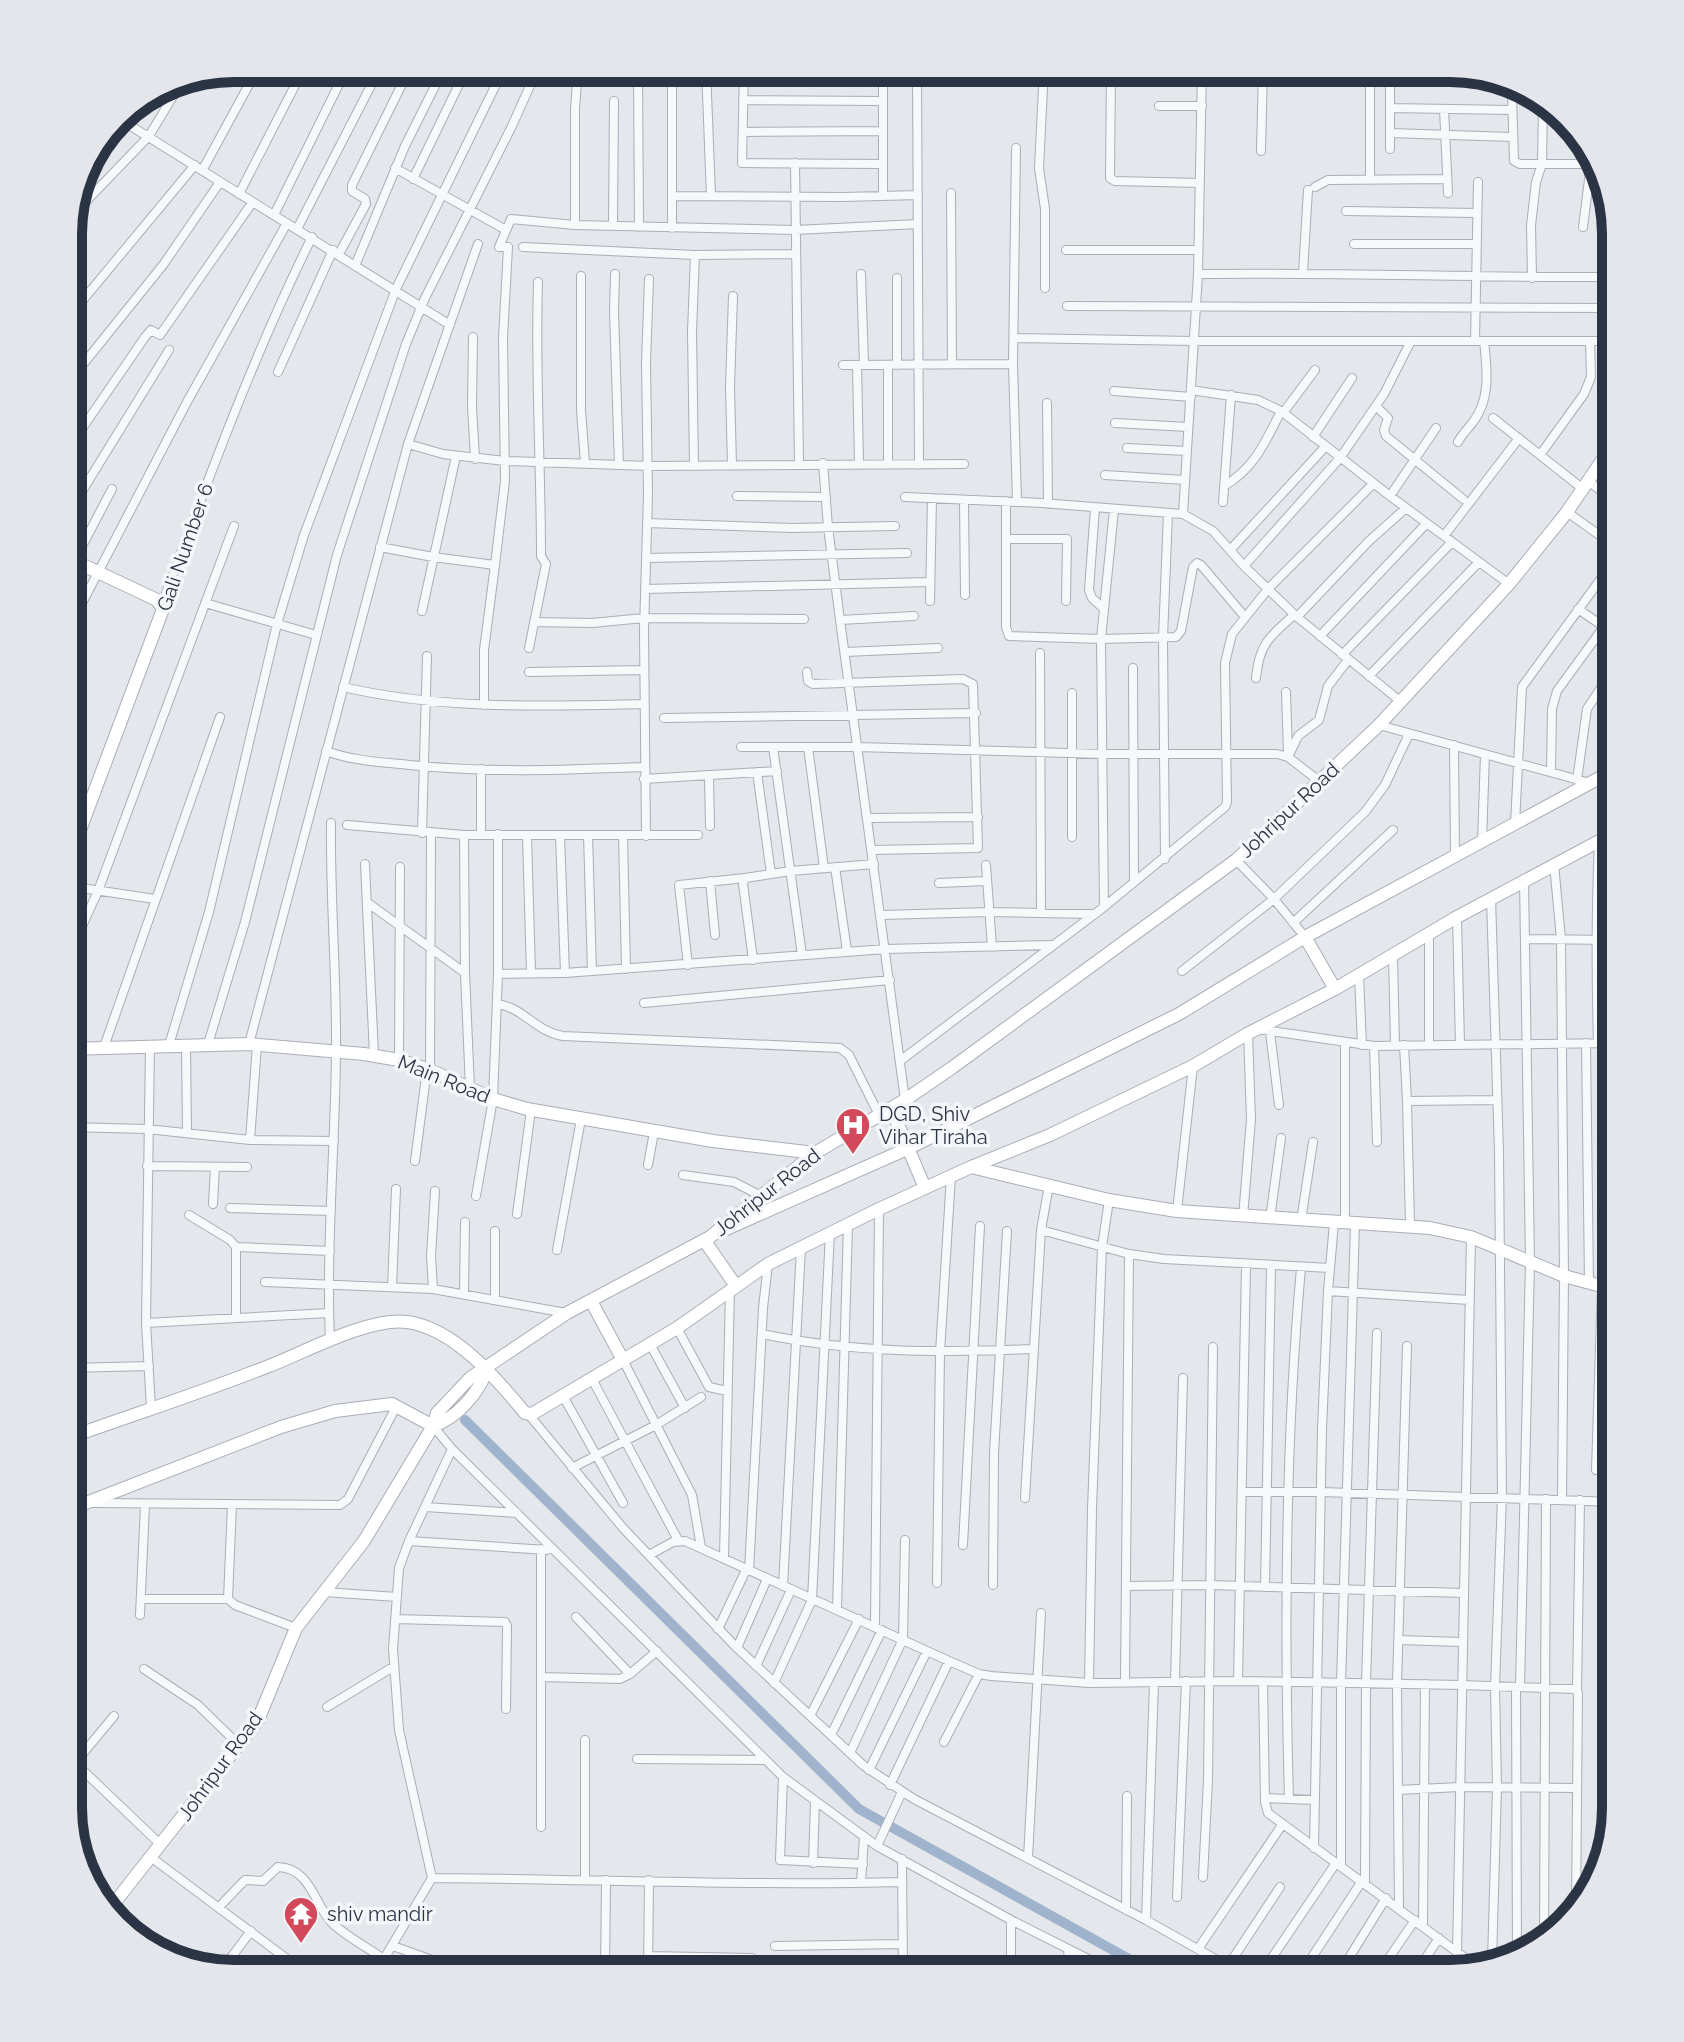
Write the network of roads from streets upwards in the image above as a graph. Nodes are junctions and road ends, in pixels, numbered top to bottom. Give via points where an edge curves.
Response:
1 (250, 82) edge
2 (297, 82) edge
3 (340, 82) edge
4 (373, 82) edge
5 (403, 82) edge
6 (437, 82) edge
7 (460, 82) edge
8 (497, 82) edge
9 (531, 82) edge
10 (577, 82) edge
11 (638, 82) edge
12 (672, 82) edge
13 (707, 82) edge
14 (744, 82) edge
15 (883, 82) edge
16 (917, 82) edge
17 (1043, 82) edge
18 (1111, 82) edge
19 (1202, 82) edge
20 (1263, 82) edge
21 (1370, 82) edge
22 (1390, 82) edge
23 (174, 95) edge
24 (1512, 96) edge
25 (743, 100) junction
26 (614, 101) dead end
27 (883, 101) junction
28 (1159, 106) dead end
29 (1202, 106) junction
30 (1390, 108) junction
31 (1444, 109) junction
32 (1512, 110) junction
33 (1543, 115) edge
34 (129, 125) edge
35 (883, 131) junction
36 (743, 132) junction
37 (1390, 133) junction
38 (1445, 135) junction
39 (149, 136) junction
40 (1512, 137) junction
41 (1016, 148) dead end
42 (1390, 149) dead end
43 (1261, 151) dead end
44 (795, 163) junction
45 (882, 164) junction
46 (1542, 164) junction
47 (1584, 164) edge
48 (199, 167) junction
49 (395, 168) junction
50 (1370, 178) junction
51 (1591, 178) edge
52 (413, 179) junction
53 (1447, 179) junction
54 (220, 182) junction
55 (1478, 182) dead end
56 (1200, 183) junction
57 (951, 193) dead end
58 (1448, 193) dead end
59 (239, 194) junction
60 (443, 194) junction
61 (883, 195) junction
62 (918, 195) junction
63 (672, 196) junction
64 (711, 196) junction
65 (795, 197) junction
66 (86, 202) edge
67 (252, 203) junction
68 (470, 208) junction
69 (1346, 211) dead end
70 (1477, 213) junction
71 (274, 215) junction
72 (287, 223) junction
73 (918, 224) junction
74 (575, 225) junction
75 (613, 226) junction
76 (639, 227) junction
77 (1583, 227) dead end
78 (672, 228) junction
79 (297, 229) junction
80 (506, 230) junction
81 (795, 230) junction
82 (312, 237) junction
83 (478, 244) dead end
84 (1354, 244) dead end
85 (1476, 244) junction
86 (523, 247) dead end
87 (1066, 250) dead end
88 (1198, 250) junction
89 (336, 252) junction
90 (795, 254) junction
91 (695, 255) junction
92 (355, 266) junction
93 (1303, 272) junction
94 (615, 274) dead end
95 (861, 274) dead end
96 (1198, 274) junction
97 (581, 276) dead end
98 (1602, 277) edge
99 (897, 278) dead end
100 (1475, 278) junction
101 (1532, 278) junction
102 (649, 279) dead end
103 (538, 282) dead end
104 (1045, 288) dead end
105 (396, 289) junction
106 (733, 296) dead end
107 (82, 302) edge
108 (1196, 305) junction
109 (421, 306) junction
110 (1067, 306) dead end
111 (1475, 307) junction
112 (1602, 308) edge
113 (450, 325) junction
114 (473, 337) dead end
115 (1014, 338) junction
116 (1194, 341) junction
117 (1411, 341) junction
118 (1480, 341) junction
119 (1590, 341) junction
120 (1602, 341) edge
121 (169, 350) dead end
122 (919, 364) junction
123 (952, 364) junction
124 (1013, 364) junction
125 (843, 365) dead end
126 (860, 365) junction
127 (892, 365) junction
128 (82, 366) edge
129 (1315, 370) dead end
130 (278, 372) dead end
131 (1352, 378) dead end
132 (1114, 391) dead end
133 (1191, 393) junction
134 (1231, 395) junction
135 (1047, 403) dead end
136 (1376, 406) junction
137 (1282, 412) junction
138 (1493, 418) dead end
139 (1115, 423) dead end
140 (1188, 427) junction
141 (1436, 428) dead end
142 (82, 429) edge
143 (1313, 437) junction
144 (1519, 438) junction
145 (1458, 442) dead end
146 (408, 444) junction
147 (1326, 446) junction
148 (1127, 448) dead end
149 (1187, 451) junction
150 (1540, 455) junction
151 (456, 456) junction
152 (1340, 458) junction
153 (1416, 458) junction
154 (475, 459) junction
155 (1602, 460) edge
156 (505, 461) junction
157 (541, 461) junction
158 (585, 463) junction
159 (823, 463) junction
160 (799, 464) junction
161 (859, 464) junction
162 (888, 464) junction
163 (964, 464) dead end
164 (619, 465) junction
165 (732, 465) junction
166 (919, 465) junction
167 (649, 466) junction
168 (694, 466) junction
169 (1105, 475) dead end
170 (1185, 480) junction
171 (1373, 484) junction
172 (1585, 485) junction
173 (1224, 486) junction
174 (112, 489) dead end
175 (82, 491) edge
176 (1602, 494) edge
177 (737, 496) dead end
178 (1390, 496) junction
179 (826, 497) junction
180 (905, 497) dead end
181 (932, 498) junction
182 (1463, 499) dead end
183 (964, 500) junction
184 (1006, 501) junction
185 (1017, 502) junction
186 (1223, 502) dead end
187 (1048, 504) junction
188 (1095, 508) junction
189 (1406, 508) junction
190 (1114, 510) junction
191 (1567, 512) junction
192 (1168, 513) junction
193 (1183, 514) junction
194 (647, 523) junction
195 (1426, 524) junction
196 (234, 526) dead end
197 (895, 526) dead end
198 (828, 527) junction
199 (1602, 537) edge
200 (1006, 539) junction
201 (1448, 539) junction
202 (82, 544) edge
203 (380, 547) junction
204 (1231, 549) junction
205 (907, 553) dead end
206 (833, 554) junction
207 (433, 557) junction
208 (647, 558) junction
209 (1479, 562) junction
210 (495, 565) junction
211 (1244, 566) junction
212 (82, 567) edge
213 (100, 573) junction
214 (1602, 577) edge
215 (930, 582) junction
216 (1509, 584) junction
217 (836, 586) junction
218 (646, 589) junction
219 (1268, 589) junction
220 (965, 595) dead end
221 (930, 601) dead end
222 (1066, 601) dead end
223 (205, 603) junction
224 (162, 604) junction
225 (82, 605) edge
226 (1102, 607) junction
227 (1578, 609) junction
228 (422, 611) dead end
229 (914, 616) dead end
230 (1296, 616) junction
231 (1245, 617) junction
232 (644, 618) junction
233 (804, 619) dead end
234 (840, 620) junction
235 (534, 622) junction
236 (277, 624) junction
237 (1602, 626) edge
238 (1602, 628) edge
239 (316, 635) junction
240 (1320, 636) junction
241 (1163, 638) junction
242 (1101, 639) junction
243 (529, 648) dead end
244 (938, 648) dead end
245 (845, 652) junction
246 (1040, 653) dead end
247 (427, 656) dead end
248 (1345, 658) junction
249 (1133, 668) dead end
250 (644, 670) junction
251 (529, 672) dead end
252 (807, 672) dead end
253 (1369, 676) junction
254 (1256, 678) dead end
255 (849, 684) junction
256 (1602, 686) edge
257 (343, 687) junction
258 (1286, 692) dead end
259 (1072, 693) dead end
260 (427, 700) junction
261 (1400, 701) junction
262 (644, 704) junction
263 (484, 705) junction
264 (976, 713) junction
265 (853, 714) junction
266 (220, 717) dead end
267 (664, 718) dead end
268 (1379, 725) junction
269 (1409, 734) junction
270 (1454, 745) junction
271 (741, 747) dead end
272 (773, 747) junction
273 (808, 747) junction
274 (857, 747) junction
275 (977, 749) junction
276 (326, 751) junction
277 (1042, 752) junction
278 (1072, 753) junction
279 (1134, 753) junction
280 (1164, 753) junction
281 (1102, 754) junction
282 (1226, 754) junction
283 (1485, 754) junction
284 (1288, 757) junction
285 (1517, 762) junction
286 (425, 767) junction
287 (643, 767) junction
288 (481, 769) junction
289 (777, 771) junction
290 (1551, 771) junction
291 (757, 772) junction
292 (709, 776) junction
293 (1602, 778) edge
294 (644, 779) junction
295 (1319, 781) junction
296 (1583, 782) junction
297 (978, 817) junction
298 (868, 818) junction
299 (331, 823) dead end
300 (1515, 824) junction
301 (82, 825) edge
302 (347, 825) dead end
303 (710, 826) dead end
304 (1393, 830) dead end
305 (427, 833) junction
306 (498, 834) junction
307 (464, 835) junction
308 (481, 835) junction
309 (560, 835) junction
310 (588, 835) junction
311 (623, 835) junction
312 (698, 835) dead end
313 (527, 836) junction
314 (646, 836) junction
315 (1072, 837) dead end
316 (1602, 839) edge
317 (1599, 841) junction
318 (1482, 842) junction
319 (872, 850) junction
320 (1455, 857) junction
321 (1165, 859) junction
322 (1236, 860) junction
323 (365, 864) dead end
324 (874, 864) junction
325 (1554, 864) junction
326 (986, 865) dead end
327 (400, 867) dead end
328 (835, 867) junction
329 (824, 868) junction
330 (791, 871) junction
331 (771, 874) junction
332 (745, 878) junction
333 (1524, 880) junction
334 (710, 881) junction
335 (987, 881) junction
336 (1134, 882) junction
337 (939, 883) dead end
338 (82, 888) edge
339 (98, 891) junction
340 (1491, 898) junction
341 (155, 899) junction
342 (1274, 899) junction
343 (368, 903) junction
344 (1104, 907) junction
345 (989, 912) junction
346 (1041, 913) junction
347 (1094, 914) junction
348 (882, 915) junction
349 (1457, 917) junction
350 (1293, 923) junction
351 (399, 925) junction
352 (82, 926) edge
353 (1429, 934) junction
354 (715, 935) dead end
355 (1305, 937) junction
356 (1595, 938) junction
357 (1526, 939) junction
358 (1561, 939) junction
359 (1602, 939) edge
360 (1053, 945) junction
361 (992, 947) junction
362 (430, 949) junction
363 (886, 949) junction
364 (847, 951) junction
365 (802, 955) junction
366 (1393, 955) junction
367 (753, 960) junction
368 (688, 965) junction
369 (626, 969) junction
370 (592, 971) junction
371 (1182, 971) dead end
372 (465, 973) junction
373 (531, 973) junction
374 (565, 973) junction
375 (498, 974) junction
376 (1359, 975) junction
377 (890, 980) junction
378 (1335, 989) junction
379 (644, 1003) dead end
380 (497, 1004) junction
381 (1252, 1031) junction
382 (1270, 1032) junction
383 (1598, 1042) junction
384 (1602, 1042) edge
385 (1345, 1043) junction
386 (1527, 1043) junction
387 (1560, 1043) junction
388 (1586, 1043) junction
389 (208, 1044) junction
390 (253, 1044) junction
391 (1494, 1044) junction
392 (169, 1045) junction
393 (186, 1045) junction
394 (1362, 1045) junction
395 (1400, 1045) junction
396 (1429, 1045) junction
397 (1460, 1045) junction
398 (150, 1046) junction
399 (1374, 1046) junction
400 (104, 1047) junction
401 (82, 1048) edge
402 (336, 1051) junction
403 (374, 1055) junction
404 (399, 1060) junction
405 (900, 1061) junction
406 (1193, 1066) junction
407 (429, 1069) junction
408 (470, 1088) junction
409 (493, 1099) junction
410 (905, 1100) junction
411 (1497, 1100) junction
412 (1407, 1101) junction
413 (1279, 1105) dead end
414 (891, 1108) junction
415 (531, 1110) junction
416 (879, 1115) junction
417 (581, 1119) junction
418 (82, 1127) edge
419 (147, 1129) junction
420 (654, 1132) junction
421 (187, 1133) junction
422 (1281, 1138) dead end
423 (250, 1140) junction
424 (334, 1141) junction
425 (1313, 1142) dead end
426 (1377, 1142) dead end
427 (909, 1148) junction
428 (815, 1153) junction
429 (415, 1161) dead end
430 (648, 1165) dead end
431 (147, 1166) junction
432 (215, 1167) junction
433 (247, 1167) dead end
434 (971, 1167) junction
435 (683, 1175) dead end
436 (951, 1176) junction
437 (923, 1182) junction
438 (1049, 1185) junction
439 (396, 1189) dead end
440 (435, 1191) dead end
441 (476, 1196) dead end
442 (761, 1196) junction
443 (1109, 1200) junction
444 (213, 1204) dead end
445 (230, 1208) dead end
446 (879, 1209) junction
447 (331, 1211) junction
448 (1177, 1211) junction
449 (517, 1214) dead end
450 (189, 1215) dead end
451 (1243, 1217) junction
452 (1270, 1219) junction
453 (1301, 1221) junction
454 (465, 1222) dead end
455 (1345, 1223) junction
456 (848, 1225) junction
457 (1410, 1225) junction
458 (980, 1226) dead end
459 (1041, 1230) junction
460 (495, 1231) dead end
461 (1007, 1231) dead end
462 (830, 1232) junction
463 (1471, 1237) junction
464 (707, 1238) junction
465 (236, 1247) junction
466 (1102, 1247) junction
467 (801, 1248) junction
468 (1498, 1248) junction
469 (557, 1250) dead end
470 (330, 1251) junction
471 (1129, 1254) junction
472 (1530, 1262) junction
473 (768, 1264) junction
474 (1246, 1265) junction
475 (1271, 1267) junction
476 (1301, 1268) junction
477 (1330, 1268) junction
478 (1564, 1276) junction
479 (265, 1282) dead end
480 (329, 1284) junction
481 (732, 1284) junction
482 (1595, 1285) junction
483 (392, 1287) junction
484 (1602, 1287) edge
485 (433, 1289) junction
486 (1328, 1291) junction
487 (1352, 1292) junction
488 (464, 1293) junction
489 (495, 1300) junction
490 (1469, 1300) junction
491 (591, 1301) junction
492 (329, 1313) junction
493 (567, 1313) junction
494 (236, 1318) junction
495 (146, 1323) junction
496 (677, 1328) junction
497 (1377, 1333) dead end
498 (762, 1334) junction
499 (796, 1341) junction
500 (330, 1342) junction
501 (650, 1344) junction
502 (825, 1344) junction
503 (1407, 1346) dead end
504 (846, 1347) junction
505 (1213, 1347) dead end
506 (876, 1349) junction
507 (1033, 1349) junction
508 (1000, 1350) junction
509 (940, 1352) junction
510 (971, 1352) junction
511 (623, 1360) junction
512 (149, 1366) junction
513 (82, 1368) edge
514 (487, 1369) junction
515 (1183, 1378) dead end
516 (592, 1379) junction
517 (727, 1391) junction
518 (563, 1396) junction
519 (701, 1397) dead end
520 (397, 1405) junction
521 (151, 1408) junction
522 (685, 1408) junction
523 (529, 1415) junction
524 (438, 1421) junction
525 (656, 1425) junction
526 (82, 1433) edge
527 (625, 1441) junction
528 (452, 1449) junction
529 (595, 1457) junction
530 (572, 1468) junction
531 (1596, 1470) dead end
532 (1265, 1491) junction
533 (1290, 1491) junction
534 (1242, 1492) junction
535 (1321, 1492) junction
536 (1347, 1494) junction
537 (1372, 1495) junction
538 (1403, 1496) junction
539 (1466, 1496) junction
540 (1502, 1497) junction
541 (1025, 1498) dead end
542 (1524, 1498) junction
543 (1546, 1499) junction
544 (1562, 1500) junction
545 (1580, 1500) junction
546 (1602, 1501) edge
547 (84, 1503) joint
548 (623, 1503) dead end
549 (145, 1504) junction
550 (232, 1505) junction
551 (425, 1507) junction
552 (518, 1513) junction
553 (678, 1540) junction
554 (905, 1540) dead end
555 (409, 1541) junction
556 (963, 1545) dead end
557 (701, 1547) junction
558 (541, 1549) junction
559 (556, 1550) junction
560 (649, 1555) junction
561 (724, 1557) junction
562 (747, 1570) junction
563 (767, 1579) junction
564 (937, 1583) dead end
565 (993, 1585) dead end
566 (1177, 1585) junction
567 (1210, 1585) junction
568 (1126, 1586) junction
569 (1240, 1587) junction
570 (1265, 1587) junction
571 (1287, 1587) junction
572 (1320, 1587) junction
573 (787, 1588) junction
574 (1344, 1588) junction
575 (1368, 1589) junction
576 (1401, 1591) junction
577 (324, 1592) junction
578 (1464, 1593) junction
579 (397, 1597) junction
580 (141, 1599) junction
581 (228, 1599) junction
582 (812, 1600) junction
583 (837, 1609) junction
584 (1041, 1613) dead end
585 (140, 1615) dead end
586 (576, 1617) dead end
587 (395, 1619) junction
588 (859, 1619) junction
589 (296, 1628) junction
590 (879, 1628) junction
591 (718, 1629) junction
592 (903, 1639) junction
593 (1399, 1640) junction
594 (1461, 1642) junction
595 (737, 1648) junction
596 (657, 1651) junction
597 (927, 1651) junction
598 (949, 1661) junction
599 (756, 1666) junction
600 (393, 1667) junction
601 (144, 1669) dead end
602 (630, 1674) junction
603 (979, 1674) junction
604 (541, 1677) junction
605 (1037, 1680) junction
606 (1180, 1681) junction
607 (1209, 1681) junction
608 (1238, 1681) junction
609 (1125, 1682) junction
610 (1263, 1682) junction
611 (774, 1683) junction
612 (1089, 1683) junction
613 (1154, 1683) junction
614 (1286, 1683) junction
615 (1317, 1683) junction
616 (1341, 1683) junction
617 (1366, 1683) junction
618 (1397, 1684) junction
619 (1425, 1684) junction
620 (1461, 1685) junction
621 (1495, 1686) junction
622 (1518, 1687) junction
623 (1545, 1688) junction
624 (1577, 1691) junction
625 (327, 1707) dead end
626 (506, 1709) dead end
627 (114, 1716) dead end
628 (810, 1716) junction
629 (831, 1735) junction
630 (585, 1740) dead end
631 (944, 1742) dead end
632 (239, 1745) junction
633 (82, 1748) edge
634 (850, 1753) junction
635 (637, 1759) dead end
636 (765, 1760) junction
637 (82, 1770) edge
638 (869, 1770) junction
639 (783, 1777) junction
640 (890, 1785) junction
641 (1460, 1787) junction
642 (1497, 1787) junction
643 (1518, 1788) junction
644 (1577, 1788) junction
645 (1424, 1789) junction
646 (1545, 1789) junction
647 (1398, 1790) junction
648 (902, 1792) junction
649 (1127, 1796) dead end
650 (1265, 1798) junction
651 (1289, 1799) junction
652 (1315, 1800) junction
653 (815, 1802) junction
654 (1282, 1825) junction
655 (541, 1827) dead end
656 (864, 1837) junction
657 (161, 1845) junction
658 (877, 1846) junction
659 (1314, 1848) junction
660 (152, 1858) junction
661 (1028, 1858) junction
662 (902, 1859) junction
663 (813, 1863) junction
664 (863, 1864) junction
665 (1338, 1865) junction
666 (1203, 1877) dead end
667 (432, 1878) junction
668 (585, 1880) junction
669 (606, 1880) junction
670 (649, 1880) junction
671 (902, 1882) junction
672 (861, 1883) junction
673 (1364, 1883) junction
674 (1280, 1887) dead end
675 (1576, 1893) edge
676 (1177, 1897) dead end
677 (1386, 1898) junction
678 (115, 1902) edge
679 (219, 1907) junction
680 (1399, 1908) junction
681 (1126, 1910) junction
682 (1011, 1920) junction
683 (1146, 1920) junction
684 (1419, 1923) junction
685 (1544, 1926) edge
686 (251, 1931) junction
687 (1439, 1938) junction
688 (902, 1944) junction
689 (1517, 1944) edge
690 (393, 1946) junction
691 (775, 1946) dead end
692 (1068, 1949) junction
693 (1198, 1949) junction
694 (1492, 1954) edge
695 (1460, 1955) junction
696 (648, 1956) junction
697 (752, 1958) dead end
698 (384, 1959) joint
699 (1466, 1959) edge
700 (229, 1960) edge
701 (289, 1960) edge
702 (432, 1960) edge
703 (605, 1960) edge
704 (648, 1960) edge
705 (903, 1960) edge
706 (1011, 1960) edge
707 (1069, 1960) edge
708 (1090, 1960) edge
709 (1217, 1960) edge
710 (1232, 1960) edge
711 (1271, 1960) edge
712 (1311, 1960) edge
713 (1348, 1960) edge
714 (1389, 1960) edge
715 (1424, 1960) edge
716 (1458, 1960) edge

1 - 48 street
2 - 59 street
3 - 71 street
4 - 79 street
5 - 89 street via 352,185 366,204
6 - 49 street
7 - 52 street
8 - 60 street
9 - 68 street
10 - 74 street
11 - 76 street
12 - 63 street
13 - 64 street
14 - 25 street
15 - 27 street
16 - 62 street
17 - 104 street via 1039,168
18 - 56 street via 1110,178
19 - 29 street
20 - 43 street
21 - 50 street
22 - 30 street
23 - 39 street
24 - 32 street
25 - 27 street
25 - 36 street
26 - 75 street
27 - 35 street
28 - 29 street
29 - 56 street
30 - 31 street
30 - 37 street
31 - 32 street
31 - 38 street
32 - 40 street
33 - 46 street
34 - 39 street
35 - 36 street
35 - 45 street
36 - 44 street via 742,163
37 - 38 street
37 - 42 street
38 - 40 street
38 - 53 street
39 - 48 street
39 - 66 street
40 - 46 street via 1514,161
41 - 115 street
44 - 45 street
44 - 65 street
45 - 61 street
46 - 47 street
46 - 101 street via 1532,212
48 - 54 street
48 - 107 street
49 - 52 street
49 - 92 street
50 - 53 street
50 - 93 street via 1328,180 1311,189
51 - 77 street
52 - 60 street
53 - 58 street
54 - 59 street
54 - 128 street via 163,265
55 - 70 street
56 - 88 street
57 - 123 street
59 - 67 street
60 - 68 street
60 - 105 street
61 - 62 street
61 - 65 street
62 - 73 street
63 - 64 street
63 - 78 street
64 - 65 street
65 - 81 street
67 - 71 street
67 - 142 street via 160,335 151,330 145,337
68 - 80 street
68 - 109 street
69 - 70 street
70 - 85 street
71 - 72 street
72 - 79 street
72 - 213 street
73 - 81 street
73 - 122 street
74 - 75 street
74 - 80 street via 511,219
75 - 76 street
76 - 78 street
78 - 81 street
79 - 82 street
80 - 156 street via 499,247 508,247
81 - 90 street
82 - 89 street
82 - 224 street, Gali Number 6 via 215,459
83 - 113 street
84 - 85 street
85 - 100 street
86 - 91 street
87 - 88 street
88 - 96 street
89 - 92 street
89 - 130 street
90 - 91 street
90 - 160 street
91 - 168 street
92 - 105 street
93 - 96 street
93 - 100 street
94 - 164 street
95 - 126 street
96 - 108 street
97 - 158 street
98 - 101 street
99 - 127 street
100 - 101 street
100 - 111 street
102 - 167 street
103 - 157 street
105 - 109 street
105 - 236 street via 304,535
106 - 165 street
108 - 110 street
108 - 111 street
108 - 116 street
109 - 113 street
109 - 239 street via 337,555
111 - 112 street
111 - 118 street
113 - 146 street
114 - 154 street
115 - 116 street
115 - 124 street
116 - 117 street
116 - 133 street
117 - 118 street
117 - 136 street
118 - 119 street
118 - 145 street via 1488,386 1474,421
119 - 120 street
119 - 150 street via 1591,377 1584,394
121 - 175 street
122 - 123 street
122 - 127 street
122 - 166 street
123 - 124 street
124 - 185 street
125 - 126 street
126 - 127 street
126 - 161 street
127 - 162 street
129 - 137 street
131 - 143 street
132 - 133 street
133 - 134 street
133 - 140 street
134 - 137 street
134 - 173 street
135 - 187 street
136 - 152 street
136 - 153 street via 1388,418 1386,436
137 - 143 street
137 - 173 street via 1241,476
138 - 144 street
139 - 140 street
140 - 149 street
141 - 153 street
143 - 147 street
144 - 150 street
144 - 201 street
146 - 151 street
146 - 203 street
147 - 152 street
147 - 204 street
148 - 149 street
149 - 170 street
150 - 172 street
151 - 154 street
151 - 207 street
152 - 171 street
152 - 211 street
153 - 178 street
153 - 182 street
154 - 156 street
155 - 172 street, Johripur Road
156 - 157 street
156 - 210 street
157 - 158 street
157 - 235 street via 541,556 546,564
158 - 164 street
159 - 160 street
159 - 161 street
159 - 179 street
160 - 165 street
161 - 162 street
162 - 166 street
163 - 166 street
164 - 167 street
165 - 168 street
167 - 168 street
167 - 194 street
169 - 170 street
170 - 193 street
171 - 178 street
171 - 219 street
172 - 176 street
172 - 191 street, Johripur Road
173 - 186 street
174 - 202 street
177 - 179 street
178 - 189 street
179 - 198 street
180 - 181 street
181 - 183 street
181 - 215 street
183 - 184 street
183 - 220 street
184 - 185 street
184 - 200 street
185 - 187 street
187 - 188 street
188 - 190 street
188 - 226 street via 1089,590
189 - 195 street
189 - 230 street
190 - 192 street
190 - 226 street
191 - 199 street
191 - 216 street, Johripur Road
192 - 193 street
192 - 241 street
193 - 204 street
194 - 198 street
194 - 208 street
195 - 201 street
195 - 240 street
196 - 223 street
197 - 198 street
198 - 206 street
200 - 222 street via 1067,539
200 - 242 street via 1009,636
201 - 209 street
201 - 248 street
203 - 207 street
203 - 257 street
204 - 211 street
205 - 206 street
206 - 208 street
206 - 217 street
207 - 210 street
207 - 228 street
208 - 218 street
209 - 216 street
209 - 253 street
210 - 263 street via 484,650
211 - 219 street
212 - 213 street
213 - 224 street
213 - 225 street
214 - 227 street
215 - 217 street
215 - 221 street
216 - 261 street, Johripur Road
217 - 218 street
217 - 234 street
218 - 232 street
219 - 230 street
219 - 231 street
223 - 236 street
223 - 339 street
224 - 301 street, Gali Number 6
226 - 242 street
227 - 237 street
227 - 285 street via 1522,687
229 - 234 street
230 - 240 street
230 - 254 street via 1265,643
231 - 241 street via 1197,563 1179,635
231 - 282 street via 1227,647
232 - 233 street
232 - 235 street
232 - 250 street
234 - 245 street
235 - 243 street
236 - 239 street
236 - 392 street via 209,912
238 - 290 street via 1554,699
239 - 389 street via 245,922
240 - 248 street
241 - 242 street
241 - 280 street
242 - 281 street
244 - 245 street
245 - 255 street
246 - 277 street
247 - 260 street
248 - 253 street
248 - 284 street via 1328,686 1319,720 1298,736
249 - 279 street
250 - 251 street
250 - 262 street
252 - 255 street via 810,683
253 - 261 street
255 - 264 street via 969,680
255 - 265 street
256 - 296 street via 1587,709
257 - 260 street
257 - 276 street
258 - 284 street
259 - 278 street
260 - 263 street
260 - 286 street
261 - 268 street, Johripur Road
262 - 263 street
262 - 287 street
264 - 265 street
264 - 275 street
265 - 267 street
265 - 274 street
266 - 341 street
268 - 269 street
268 - 295 street, Johripur Road
269 - 270 street
269 - 342 street via 1373,803
270 - 283 street
270 - 320 street
271 - 272 street
272 - 273 street
272 - 289 street
273 - 274 street
273 - 329 street
274 - 275 street
274 - 298 street
275 - 277 street
275 - 297 street
276 - 286 street
276 - 390 street
277 - 278 street
277 - 346 street
278 - 281 street
278 - 315 street
279 - 280 street
279 - 281 street
279 - 336 street
280 - 282 street
280 - 321 street
281 - 344 street
282 - 284 street
282 - 321 street via 1226,805
283 - 285 street
283 - 318 street
284 - 295 street
285 - 290 street
285 - 300 street
286 - 288 street
286 - 305 street
287 - 288 street
287 - 294 street
288 - 308 street
289 - 291 street
289 - 330 street
290 - 296 street
291 - 292 street
291 - 331 street
292 - 294 street
292 - 303 street
293 - 296 street
294 - 314 street
295 - 322 street, Johripur Road
296 - 300 street
297 - 298 street
297 - 319 street via 977,849
298 - 319 street
299 - 402 street
300 - 318 street
302 - 305 street
304 - 350 street
305 - 307 street
305 - 362 street
306 - 308 street
306 - 313 street
306 - 375 street
307 - 308 street
307 - 372 street
309 - 310 street
309 - 313 street
309 - 374 street
310 - 311 street
310 - 370 street
311 - 314 street
311 - 369 street
312 - 314 street
313 - 373 street
316 - 317 street
317 - 325 street
317 - 356 street
318 - 320 street
319 - 324 street
320 - 355 street
321 - 336 street
322 - 342 street
322 - 410 street, Johripur Road
323 - 343 street
324 - 328 street
324 - 348 street
325 - 333 street
325 - 358 street
326 - 335 street
327 - 351 street
328 - 329 street
328 - 364 street
329 - 330 street
330 - 331 street
330 - 365 street
331 - 332 street
332 - 334 street
332 - 367 street
333 - 340 street
333 - 357 street
334 - 354 street
334 - 368 street via 679,885
335 - 337 street
335 - 345 street
336 - 344 street
338 - 339 street
339 - 341 street
339 - 352 street
340 - 349 street
340 - 391 street
341 - 400 street
342 - 350 street
342 - 371 street
343 - 351 street
343 - 403 street
344 - 347 street
345 - 346 street
345 - 348 street
345 - 361 street
346 - 347 street
347 - 360 street
348 - 363 street
349 - 353 street
349 - 397 street
350 - 355 street
351 - 362 street
351 - 404 street
353 - 366 street
353 - 396 street
355 - 378 street
355 - 427 street via 1179,1014
356 - 358 street
356 - 359 street
356 - 383 street
357 - 358 street
357 - 386 street
358 - 387 street
360 - 361 street
360 - 405 street
361 - 363 street
362 - 372 street
362 - 407 street
363 - 364 street
363 - 377 street
364 - 365 street
365 - 367 street
366 - 376 street
366 - 395 street
367 - 368 street
368 - 369 street
369 - 370 street
370 - 374 street
372 - 408 street
373 - 374 street
373 - 375 street
375 - 380 street
376 - 378 street
376 - 394 street
377 - 379 street
377 - 405 street
378 - 381 street
380 - 409 street
380 - 416 street via 512,1006 544,1030 563,1036 840,1048 849,1055
381 - 382 street
381 - 406 street
381 - 451 street
382 - 385 street
382 - 413 street
383 - 384 street
383 - 388 street
385 - 394 street
385 - 455 street
386 - 387 street
386 - 391 street
386 - 472 street
387 - 388 street
387 - 478 street
388 - 482 street
389 - 390 street, Main Road
389 - 393 street, Main Road
390 - 402 street, Main Road
390 - 423 street
391 - 397 street
391 - 411 street
392 - 393 street, Main Road
392 - 398 street, Main Road
393 - 421 street
394 - 399 street
395 - 396 street
395 - 399 street
395 - 412 street
396 - 397 street
398 - 400 street, Main Road
398 - 419 street
399 - 426 street
400 - 401 street, Main Road
402 - 403 street, Main Road
402 - 424 street
403 - 404 street, Main Road
404 - 407 street, Main Road
405 - 410 street
406 - 434 street
406 - 448 street
407 - 408 street, Main Road
407 - 429 street
408 - 409 street, Main Road
409 - 415 street, Main Road
409 - 441 street
410 - 414 street, Johripur Road
411 - 412 street
411 - 468 street
412 - 457 street
414 - 416 street, Johripur Road
414 - 427 street
415 - 417 street, Main Road
415 - 449 street
416 - 428 street, Johripur Road
417 - 420 street, Main Road
417 - 469 street
418 - 419 street
419 - 421 street
419 - 431 street
420 - 428 street, Main Road
420 - 430 street
421 - 423 street
422 - 452 street
423 - 424 street
424 - 447 street
425 - 453 street
427 - 437 street
427 - 464 street
428 - 442 street, Johripur Road
431 - 432 street
431 - 495 street
432 - 433 street
432 - 444 street
434 - 436 street
434 - 438 street
435 - 442 street via 734,1182
436 - 437 street
436 - 509 street
437 - 446 street
438 - 443 street
438 - 459 street
439 - 483 street
440 - 485 street
442 - 464 street, Johripur Road
443 - 448 street
443 - 466 street
445 - 447 street
446 - 456 street
446 - 506 street
447 - 470 street
448 - 451 street
450 - 465 street
451 - 452 street
452 - 453 street
453 - 455 street
454 - 488 street
455 - 457 street
455 - 477 street
455 - 487 street
456 - 462 street
456 - 504 street
457 - 463 street
458 - 510 street
459 - 466 street
459 - 507 street
460 - 489 street
461 - 508 street
462 - 467 street
462 - 502 street
463 - 468 street
463 - 490 street
464 - 481 street
464 - 491 street, Johripur Road
465 - 470 street
465 - 494 street
466 - 471 street
466 - 612 street
467 - 473 street
467 - 499 street
468 - 472 street
468 - 540 street
470 - 480 street
471 - 474 street
471 - 568 street
472 - 478 street
472 - 542 street
473 - 481 street
473 - 498 street
474 - 475 street
474 - 534 street
475 - 476 street
475 - 532 street
476 - 477 street
476 - 533 street
477 - 486 street
478 - 482 street
478 - 544 street
479 - 480 street
480 - 483 street
480 - 492 street
481 - 496 street
481 - 517 street
482 - 484 street
482 - 531 street
483 - 485 street
485 - 488 street
486 - 487 street
486 - 535 street
487 - 490 street
487 - 536 street
488 - 489 street
489 - 493 street
490 - 539 street
491 - 493 street, Johripur Road
491 - 511 street
492 - 494 street
492 - 500 street
493 - 514 street, Johripur Road
494 - 495 street
495 - 512 street
496 - 501 street
496 - 517 street via 709,1387
497 - 537 street
498 - 499 street
498 - 562 street
499 - 502 street
499 - 573 street
500 - 514 street via 369,1326 407,1322 441,1335
500 - 521 street
501 - 511 street
501 - 522 street
502 - 504 street
502 - 582 street
503 - 538 street
504 - 506 street
504 - 583 street
505 - 567 street
506 - 509 street
506 - 590 street
507 - 508 street
507 - 541 street
508 - 510 street
508 - 565 street
509 - 510 street
509 - 564 street
510 - 556 street
511 - 516 street
511 - 525 street
512 - 513 street
512 - 521 street
514 - 523 street
514 - 524 street, Johripur Road
515 - 566 street
516 - 518 street
516 - 527 street
517 - 561 street
518 - 523 street
518 - 529 street
519 - 522 street
520 - 524 street
520 - 547 street via 315,1416
520 - 550 street via 345,1502
521 - 526 street
522 - 525 street
523 - 530 street
524 - 528 street
524 - 577 street, Johripur Road via 364,1541
525 - 527 street
525 - 557 street via 692,1495
527 - 529 street
527 - 553 street
528 - 551 street
528 - 552 street
529 - 530 street
529 - 548 street
530 - 560 street
532 - 533 street
532 - 534 street
532 - 570 street
533 - 535 street
533 - 571 street
534 - 569 street
535 - 536 street
535 - 572 street
536 - 537 street
536 - 574 street
537 - 538 street
537 - 575 street
538 - 539 street
538 - 576 street
539 - 540 street
539 - 578 street
540 - 542 street
540 - 621 street
542 - 543 street
542 - 622 street
543 - 544 street
543 - 623 street
544 - 545 street
545 - 546 street
545 - 624 street
547 - 549 street
549 - 550 street
549 - 580 street
550 - 581 street
551 - 552 street
551 - 555 street
552 - 559 street
553 - 557 street
553 - 560 street
554 - 592 street
555 - 558 street
555 - 579 street via 399,1568
557 - 561 street
558 - 559 street
558 - 604 street
559 - 596 street
560 - 591 street
561 - 562 street
562 - 563 street
562 - 591 street
563 - 573 street
563 - 595 street
566 - 567 street
566 - 568 street
566 - 606 street
567 - 569 street
567 - 607 street
568 - 609 street
569 - 570 street
569 - 608 street
570 - 571 street
571 - 572 street
571 - 614 street
572 - 574 street
572 - 615 street
573 - 582 street
573 - 599 street
574 - 575 street
574 - 616 street
575 - 576 street
575 - 617 street
576 - 578 street
576 - 593 street
577 - 579 street
577 - 589 street, Johripur Road
578 - 594 street
579 - 587 street
580 - 581 street
580 - 585 street
581 - 589 street
582 - 583 street
582 - 611 street
583 - 588 street
584 - 605 street
586 - 602 street
587 - 600 street
587 - 626 street via 505,1622
588 - 590 street
588 - 628 street
589 - 632 street, Johripur Road via 258,1720
590 - 592 street
590 - 629 street
591 - 595 street
592 - 597 street
592 - 634 street
593 - 594 street
593 - 618 street
594 - 620 street
595 - 599 street
596 - 602 street
596 - 636 street
597 - 598 street
597 - 638 street
598 - 603 street
598 - 640 street
599 - 611 street
600 - 625 street
600 - 667 street via 399,1730
601 - 632 street via 198,1705
602 - 604 street via 614,1680
603 - 605 street
603 - 631 street
604 - 655 street
605 - 612 street
605 - 661 street
606 - 607 street
606 - 613 street
606 - 676 street
607 - 608 street
607 - 666 street
608 - 610 street
609 - 612 street
609 - 613 street
610 - 614 street
610 - 650 street
611 - 628 street
613 - 683 street
614 - 615 street
614 - 651 street
615 - 616 street
615 - 652 street
616 - 617 street
616 - 665 street
617 - 618 street
617 - 673 street
618 - 619 street
618 - 647 street
619 - 620 street
619 - 645 street
620 - 621 street
620 - 641 street
621 - 622 street
621 - 642 street
622 - 623 street
622 - 643 street
623 - 624 street
623 - 646 street
624 - 644 street
627 - 633 street
628 - 629 street
629 - 634 street
630 - 668 street
632 - 657 street, Johripur Road
634 - 638 street
635 - 636 street
636 - 639 street
637 - 657 street
638 - 640 street
639 - 653 street
639 - 663 street via 780,1860
640 - 648 street
641 - 642 street
641 - 645 street
641 - 695 street
642 - 643 street
642 - 694 street
643 - 646 street
643 - 689 street
644 - 646 street
644 - 675 street
645 - 647 street
645 - 684 street
646 - 685 street
647 - 680 street
648 - 658 street
648 - 661 street
649 - 681 street
650 - 651 street
650 - 654 street via 1268,1813
651 - 652 street
652 - 659 street
653 - 656 street
653 - 663 street
654 - 659 street
654 - 693 street
656 - 658 street
656 - 664 street
657 - 660 street, Johripur Road
658 - 662 street
659 - 665 street
660 - 678 street, Johripur Road
660 - 679 street
661 - 681 street
662 - 671 street
662 - 682 street
663 - 664 street
664 - 672 street
665 - 673 street
665 - 711 street
667 - 668 street
667 - 690 street
668 - 669 street
669 - 670 street
669 - 703 street
670 - 672 street
670 - 696 street
671 - 672 street
671 - 688 street
673 - 677 street
673 - 712 street
674 - 710 street
677 - 680 street
677 - 713 street
679 - 686 street
679 - 698 street via 245,1880 263,1881 278,1867 286,1867 312,1888 331,1922
680 - 684 street
681 - 683 street
682 - 692 street
682 - 706 street
683 - 693 street
684 - 687 street
684 - 714 street
686 - 700 street
686 - 701 street
687 - 695 street
687 - 715 street
688 - 691 street
688 - 705 street
690 - 698 street
690 - 702 street
692 - 707 street
692 - 708 street
693 - 709 street
695 - 699 street
695 - 716 street
696 - 697 street
696 - 704 street

